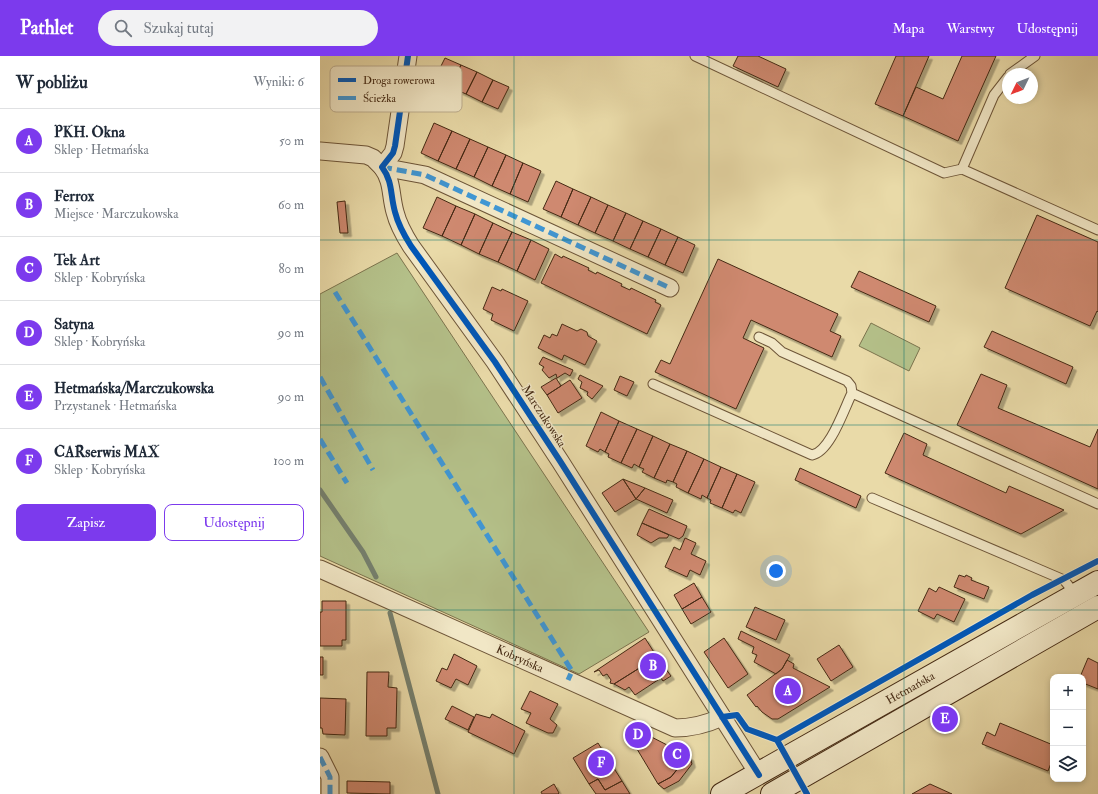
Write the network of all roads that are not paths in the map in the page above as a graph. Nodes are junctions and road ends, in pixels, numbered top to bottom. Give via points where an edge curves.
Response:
1 (408, 56) edge
2 (695, 56) edge
3 (1035, 56) edge
4 (407, 66) edge
5 (1018, 68) edge
6 (1002, 85) edge
7 (400, 112) edge
8 (320, 151) edge
9 (382, 167) junction
10 (962, 169) junction
11 (1098, 230) edge
12 (670, 288) dead end
13 (759, 336) dead end
14 (653, 384) dead end
15 (852, 393) junction
16 (872, 498) dead end
17 (1098, 504) edge
18 (320, 569) edge
19 (1098, 582) edge
20 (1076, 595) junction
21 (1098, 606) edge
22 (722, 717) junction
23 (840, 728) junction
24 (852, 748) junction
25 (320, 757) edge
26 (759, 774) junction
27 (330, 794) edge
28 (722, 794) edge
29 (772, 794) edge

1 - 4 street
2 - 10 lane via 944,173
3 - 5 lane
6 - 10 lane via 994,95
7 - 9 street via 393,153
8 - 9 street via 366,155
9 - 12 street via 425,175
9 - 22 street, Marczukowska via 391,181 395,213 411,246 500,369
10 - 11 lane
13 - 15 lane via 782,352 847,381
14 - 15 lane via 812,455 818,454 827,445
15 - 17 lane
16 - 20 lane via 1064,580
18 - 22 street, Kobryńska via 675,728 687,728
19 - 20 main road, Hetmańska
20 - 23 main road, Hetmańska
21 - 24 main road, Hetmańska
22 - 26 street, Marczukowska
23 - 24 main road via 839,740 844,746
23 - 26 main road, Hetmańska
24 - 29 main road, Hetmańska
25 - 27 street via 330,777
26 - 28 main road, Hetmańska
26 - 29 main road

